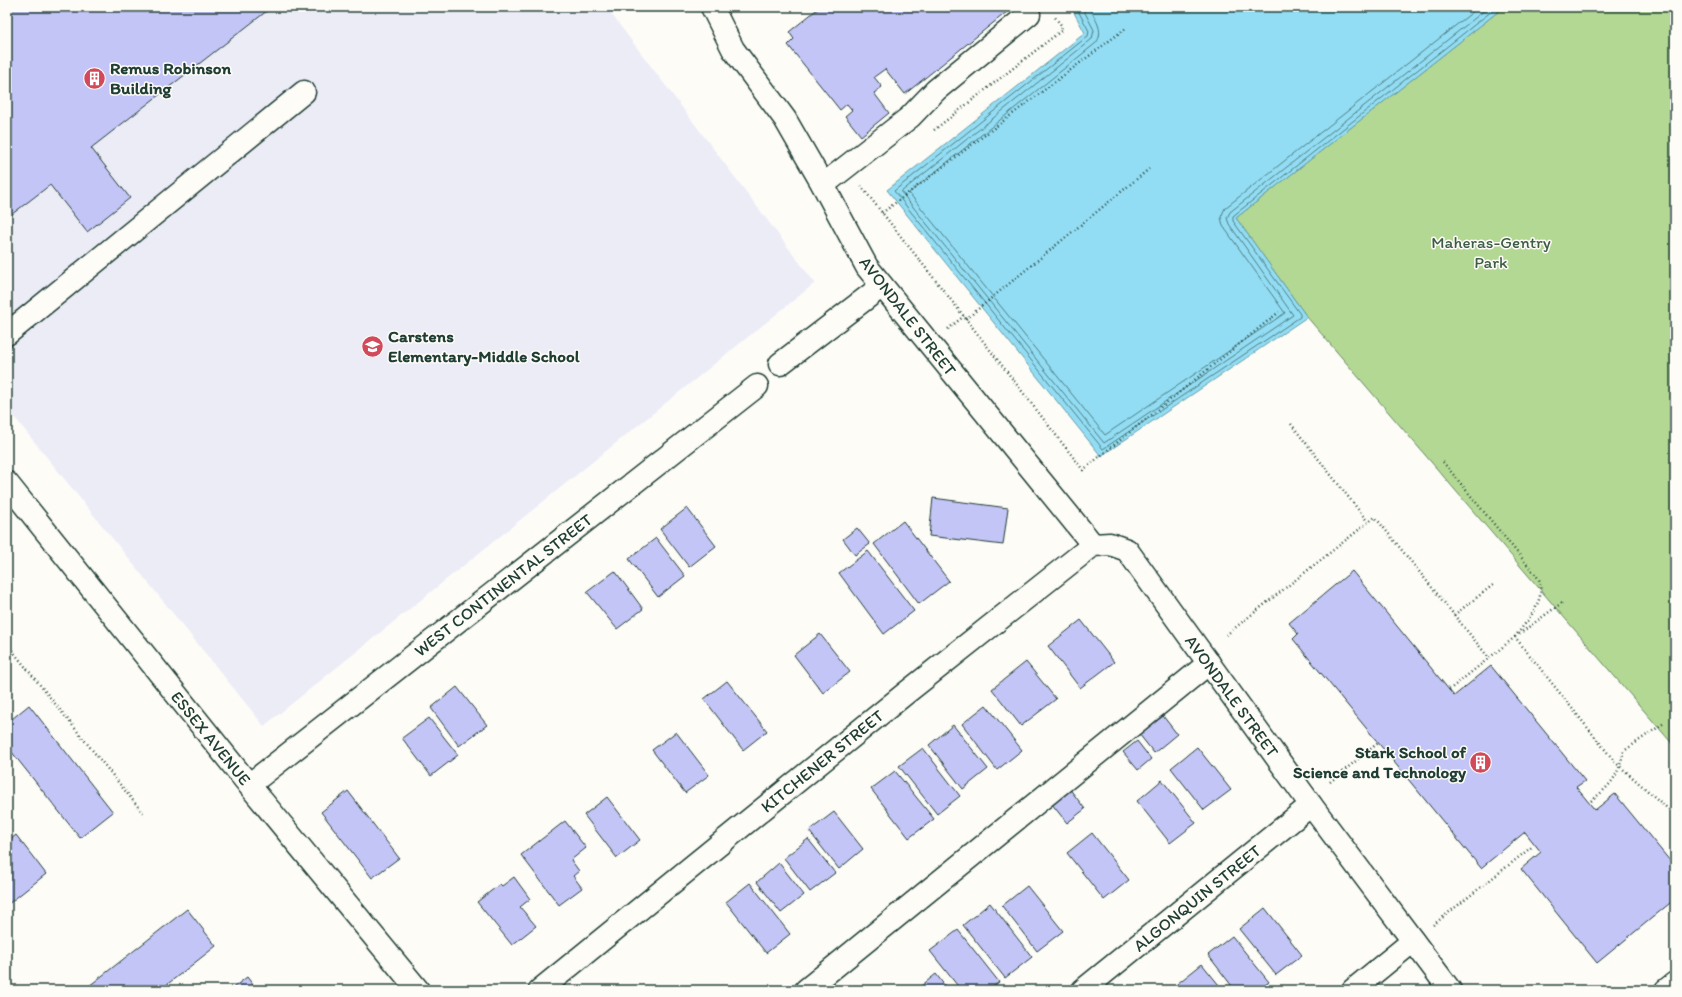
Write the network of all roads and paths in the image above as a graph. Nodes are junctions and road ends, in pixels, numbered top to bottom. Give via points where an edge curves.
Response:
1 (712, 7) edge
2 (1052, 13) dead end
3 (1029, 14) dead end
4 (1126, 28) dead end
5 (304, 92) dead end
6 (930, 134) dead end
7 (846, 167) junction
8 (1149, 169) dead end
9 (868, 183) dead end
10 (823, 185) junction
11 (862, 188) junction
12 (882, 213) junction
13 (882, 286) junction
14 (1279, 312) dead end
15 (966, 319) junction
16 (7, 334) edge
17 (780, 364) dead end
18 (757, 386) dead end
19 (1291, 424) dead end
20 (1443, 462) dead end
21 (7, 483) edge
22 (1368, 522) junction
23 (1101, 545) junction
24 (1493, 585) dead end
25 (1563, 602) dead end
26 (1454, 615) junction
27 (1226, 635) dead end
28 (1515, 637) junction
29 (7, 644) edge
30 (1489, 658) junction
31 (1209, 663) junction
32 (1449, 690) dead end
33 (1664, 723) dead end
34 (1378, 743) dead end
35 (1621, 767) junction
36 (1330, 782) dead end
37 (249, 785) junction
38 (1591, 801) dead end
39 (1311, 805) junction
40 (143, 813) dead end
41 (1675, 815) edge
42 (1533, 846) dead end
43 (1413, 941) junction
44 (1675, 983) edge
45 (418, 990) edge
46 (540, 990) edge
47 (806, 990) edge
48 (1083, 990) edge
49 (1352, 990) edge
50 (1450, 990) edge
51 (1666, 990) edge

1 - 10 street, AVONDALE STREET via 733,49 785,119
2 - 6 path via 1062,30
3 - 7 street via 936,90 910,117
4 - 12 path
5 - 16 street
7 - 10 street
7 - 11 path
8 - 15 path
9 - 11 path
10 - 13 street, AVONDALE STREET via 867,267
11 - 12 path
12 - 15 path
13 - 17 street
13 - 23 street, AVONDALE STREET
14 - 15 path via 1083,470
18 - 37 street, WEST CONTINENTAL STREET
19 - 22 path
20 - 28 path via 1539,579 1542,588 1540,601
21 - 37 street, ESSEX AVENUE
22 - 26 path via 1375,517
22 - 27 path
23 - 31 street, AVONDALE STREET via 1127,550
23 - 46 street, KITCHENER STREET via 906,693
24 - 26 path
25 - 28 path
26 - 30 path
28 - 30 path
28 - 35 path
29 - 40 path
30 - 32 path
31 - 39 street, AVONDALE STREET
31 - 47 street
33 - 35 path via 1624,751
34 - 36 path
35 - 38 path via 1609,787
35 - 41 path
37 - 45 street, ESSEX AVENUE
39 - 43 street, AVONDALE STREET
39 - 48 street, ALGONQUIN STREET
42 - 43 path
43 - 49 street
43 - 50 street, AVONDALE STREET
44 - 51 street

